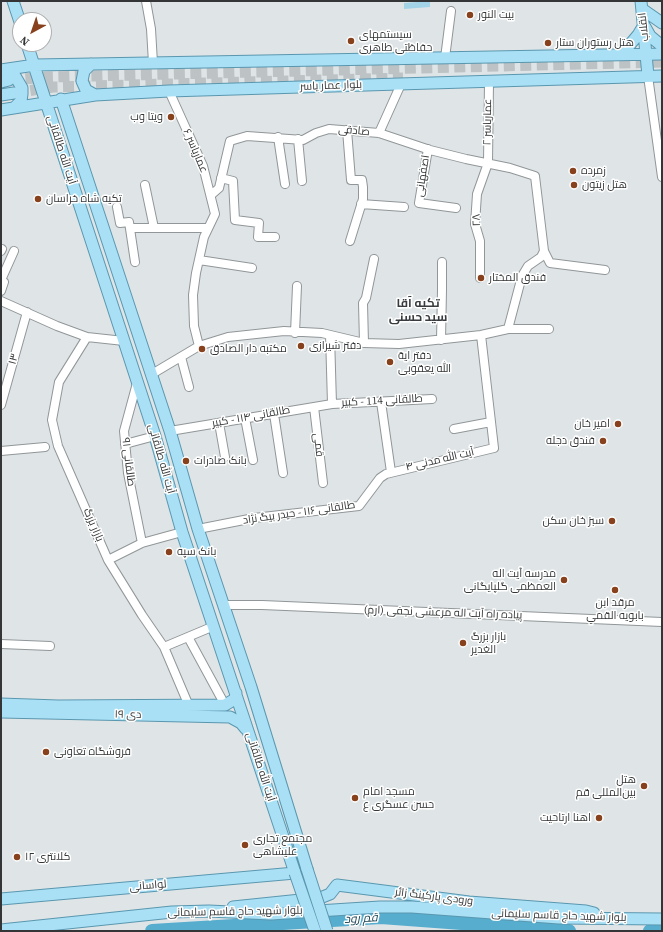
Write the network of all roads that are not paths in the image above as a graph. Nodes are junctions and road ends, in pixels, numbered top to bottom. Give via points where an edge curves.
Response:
1 (13, 1) edge
2 (146, 1) edge
3 (641, 5) edge
4 (451, 11) dead end
5 (17, 12) edge
6 (662, 23) edge
7 (644, 25) junction
8 (662, 46) edge
9 (25, 52) edge
10 (30, 52) edge
11 (622, 54) junction
12 (647, 54) junction
13 (662, 54) edge
14 (445, 58) junction
15 (153, 63) junction
16 (91, 64) junction
17 (34, 65) junction
18 (15, 68) junction
19 (2, 70) edge
20 (648, 76) junction
21 (662, 76) edge
22 (489, 82) junction
23 (401, 84) junction
24 (169, 91) junction
25 (14, 93) tunnel mouth
26 (1, 95) edge
27 (95, 95) junction
28 (61, 100) junction
29 (46, 103) junction
30 (14, 108) junction
31 (1, 110) edge
32 (347, 130) junction
33 (379, 133) junction
34 (278, 137) junction
35 (298, 139) junction
36 (428, 149) junction
37 (661, 151) edge
38 (488, 163) junction
39 (662, 177) edge
40 (221, 178) junction
41 (302, 181) dead end
42 (285, 184) dead end
43 (144, 185) dead end
44 (211, 195) junction
45 (361, 204) junction
46 (117, 207) dead end
47 (404, 207) dead end
48 (456, 208) dead end
49 (130, 228) junction
50 (154, 228) junction
51 (208, 228) junction
52 (275, 237) dead end
53 (350, 241) dead end
54 (14, 251) dead end
55 (544, 251) junction
56 (374, 259) dead end
57 (199, 260) junction
58 (136, 262) dead end
59 (442, 262) dead end
60 (252, 268) dead end
61 (605, 270) dead end
62 (480, 278) dead end
63 (298, 286) dead end
64 (1, 291) edge
65 (1, 301) edge
66 (27, 312) junction
67 (508, 329) junction
68 (549, 329) dead end
69 (296, 333) junction
70 (330, 335) junction
71 (481, 335) junction
72 (87, 337) junction
73 (441, 340) junction
74 (124, 341) junction
75 (364, 343) junction
76 (199, 346) junction
77 (181, 357) junction
78 (152, 374) junction
79 (138, 382) junction
80 (189, 387) dead end
81 (432, 399) dead end
82 (381, 402) junction
83 (332, 404) junction
84 (1, 405) edge
85 (314, 407) junction
86 (274, 414) junction
87 (245, 418) junction
88 (491, 422) junction
89 (219, 423) junction
90 (454, 429) dead end
91 (170, 431) junction
92 (155, 436) junction
93 (125, 444) junction
94 (45, 447) dead end
95 (1, 451) edge
96 (225, 457) dead end
97 (253, 460) dead end
98 (283, 473) dead end
99 (389, 473) junction
100 (323, 483) dead end
101 (198, 529) junction
102 (182, 532) junction
103 (142, 543) junction
104 (108, 560) junction
105 (224, 605) junction
106 (662, 622) edge
107 (214, 626) junction
108 (188, 637) junction
109 (1, 644) edge
110 (50, 646) dead end
111 (164, 648) junction
112 (236, 693) junction
113 (1, 704) edge
114 (225, 705) junction
115 (189, 706) junction
116 (1, 712) edge
117 (248, 733) junction
118 (295, 873) junction
119 (1, 899) edge
120 (209, 911) junction
121 (610, 918) junction
122 (662, 919) edge
123 (1, 930) edge
124 (315, 931) edge
125 (327, 931) edge

1 - 5 main road
2 - 15 street
3 - 6 main road
3 - 7 main road, انقلاب
4 - 14 street
7 - 8 main road via 650,36
7 - 11 main road
7 - 12 main road, انقلاب
9 - 18 main road
10 - 17 main road, آیت الله طالقانی
11 - 12 main road
11 - 14 main road
12 - 13 main road
12 - 20 main road, انقلاب
14 - 15 main road
15 - 16 main road
16 - 17 main road
16 - 27 main road via 84,71 82,81 86,90
17 - 18 main road
17 - 29 main road, آیت الله طالقانی
18 - 19 main road
19 - 30 main road via 15,76 22,88 21,101
20 - 21 main road, بلوار عمار یاسر
20 - 22 main road, بلوار عمار یاسر
20 - 37 street
22 - 23 main road, بلوار عمار یاسر
22 - 38 street, عماریاسر ۲
23 - 24 main road, بلوار عمار یاسر
23 - 33 street
24 - 27 main road, بلوار عمار یاسر
24 - 44 street, عماریاسر ۶ via 203,166
25 - 26 main road
27 - 28 main road, بلوار عمار یاسر
28 - 29 main road, بلوار عمار یاسر
28 - 78 main road, آیت الله طالقانی
29 - 30 main road, بلوار عمار یاسر
29 - 74 main road, آیت الله طالقانی
30 - 31 main road, بلوار عمار یاسر
32 - 33 street, صادقی
32 - 35 street, صادقی via 329,129 303,140
32 - 45 street via 351,180 362,180
33 - 36 street, صادقی
34 - 35 street, صادقی
34 - 40 street, صادقی via 247,136 230,141
34 - 42 street
35 - 41 street
36 - 38 street, صادقی
36 - 48 street, اصفهانی via 419,202
37 - 39 street
38 - 55 street, صادقی via 534,176
38 - 62 street, ۲۸ via 477,194 475,224 480,241
40 - 44 street, صادقی via 219,188
40 - 52 street via 233,181 235,220 259,223 258,237
43 - 50 street
44 - 51 street, عماریاسر ۶ via 215,214
45 - 47 street
45 - 53 street
46 - 49 street via 120,223 129,222
49 - 50 street
49 - 58 street
50 - 51 street
51 - 57 street
54 - 64 street via 1,280 4,282
55 - 61 street via 550,263
55 - 67 street via 541,257 528,266 522,276
56 - 75 street via 363,303
57 - 60 street
57 - 76 street via 193,295 194,326
59 - 73 street
63 - 69 street
65 - 66 street
66 - 72 street
66 - 84 street, ۱۳
67 - 68 street
67 - 71 street
69 - 70 street
69 - 76 street via 284,331 228,337
70 - 75 street
70 - 83 street
71 - 73 street
71 - 88 street
72 - 74 street
72 - 104 street, بازار بزرگ via 59,382 52,420 58,446
73 - 75 street via 399,344
74 - 79 main road, آیت الله طالقانی
76 - 77 street
77 - 78 street
77 - 80 street
78 - 91 main road, آیت الله طالقانی
79 - 92 main road, آیت الله طالقانی
79 - 93 street, طالقانی ۹۱ via 124,431
81 - 82 street, طالقانی 114 - کبیر
82 - 83 street, طالقانی 114 - کبیر
82 - 99 street
83 - 85 street, طالقانی ۱۱۴ - کبیر
85 - 86 street, طالقانی ۱۱۴ - کبیر
85 - 100 street, قمی
86 - 87 street, طالقانی ۱۱۴ - کبیر
86 - 98 street
87 - 89 street, طالقانی ۱۱۴ - کبیر
87 - 97 street
88 - 90 street
88 - 99 street, ۴ آیت الله مدنی via 494,448
89 - 91 street, طالقانی ۱۱۴ - کبیر
89 - 96 street
91 - 101 main road, آیت الله طالقانی
92 - 93 street
92 - 102 main road, آیت الله طالقانی
93 - 103 street, طالقانی ۹۱
94 - 95 street
99 - 101 street, طالقانی ۱۱۶ - حیدر بیگ نژاد via 380,478 360,506 254,518
101 - 105 main road, آیت الله طالقانی
102 - 103 street
102 - 107 main road, آیت الله طالقانی
103 - 104 street
104 - 111 street, بازار بزرگ
105 - 106 street, پیاده راه آیت اله مرعشی نجفی (ارم)
105 - 125 main road, آیت الله طالقانی, bridge
107 - 108 street
107 - 112 main road, آیت الله طالقانی
108 - 111 street
108 - 114 street
109 - 110 street
111 - 115 street, بازار بزرگ
112 - 114 main road via 235,700
112 - 117 main road, آیت الله طالقانی
113 - 115 main road, ۱۹ دی
114 - 115 main road, ۱۹ دی
116 - 117 main road, ۱۹ دی via 230,717 241,723
117 - 118 main road, آیت الله طالقانی
118 - 119 main road, لواسانی
118 - 124 main road, آیت الله طالقانی, bridge
120 - 121 main road, بلوار شهید حاج قاسم سلیمانی via 271,914 412,907 559,918
120 - 121 main road, ورودی پارکینگ زائر via 320,898 330,894 336,885 469,902 586,911
120 - 123 main road, بلوار شهید حاج قاسم سلیمانی via 172,912
121 - 122 main road, بلوار شهید حاج قاسم سلیمانی

